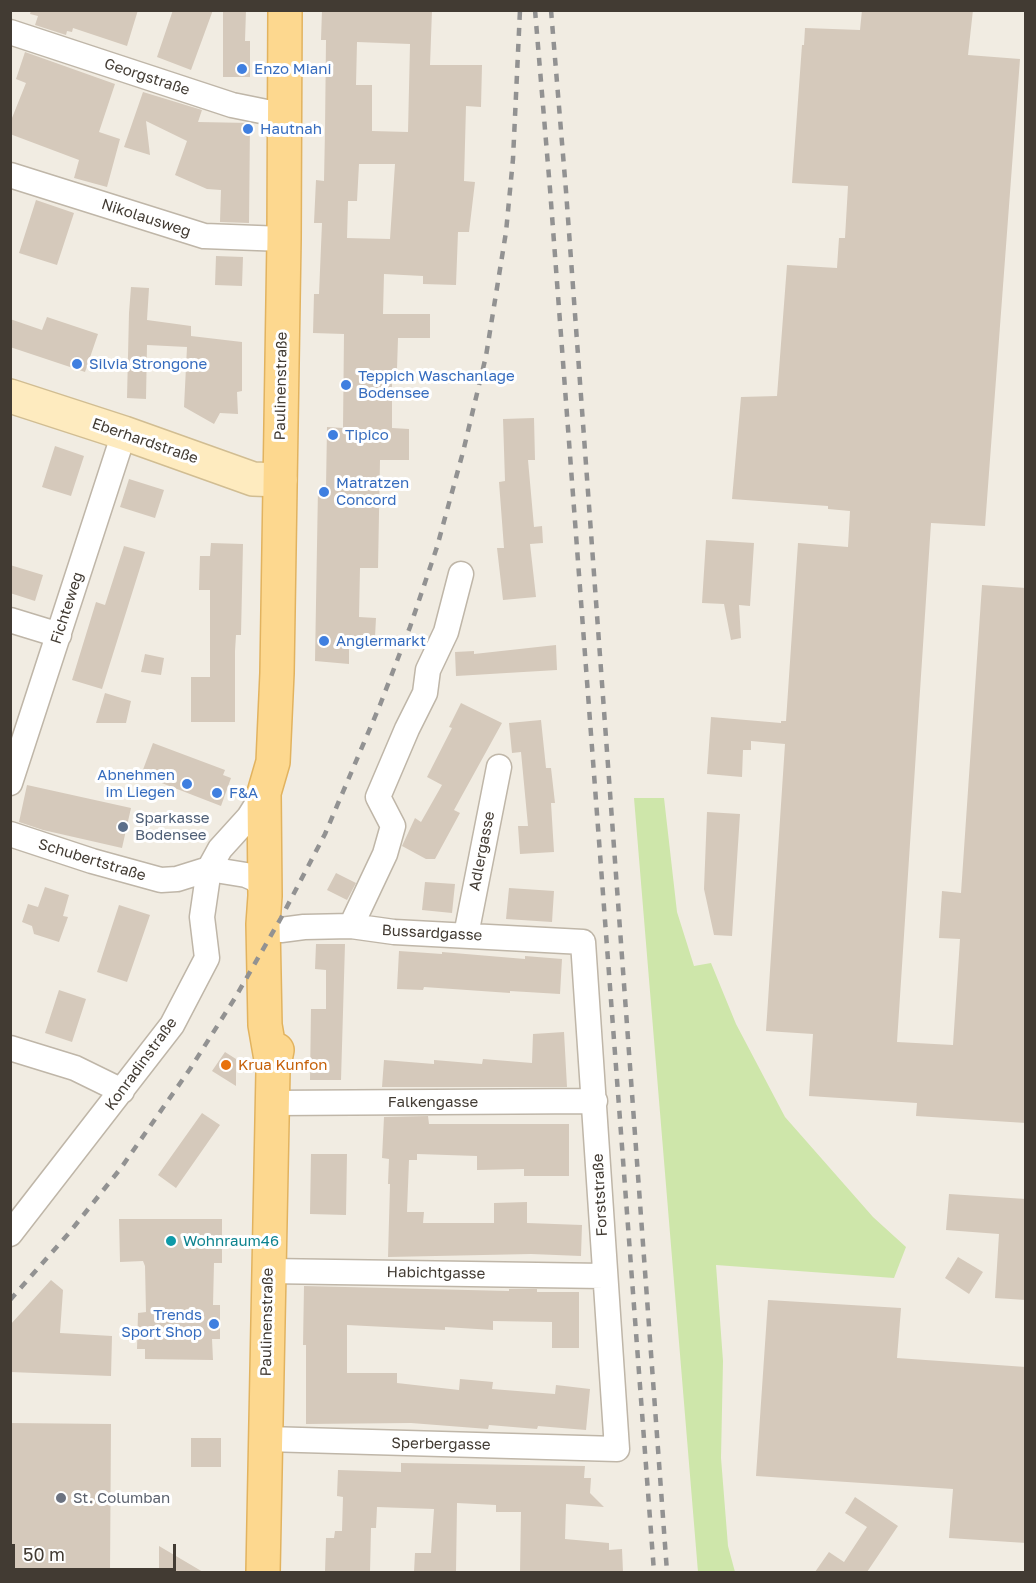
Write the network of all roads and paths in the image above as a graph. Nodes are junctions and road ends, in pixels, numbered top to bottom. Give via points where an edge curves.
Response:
1 (13, 10) edge
2 (285, 10) edge
3 (10, 17) edge
4 (10, 32) edge
5 (286, 116) junction
6 (10, 175) edge
7 (284, 239) junction
8 (10, 396) edge
9 (124, 433) junction
10 (280, 480) junction
11 (461, 574) dead end
12 (10, 620) edge
13 (59, 635) junction
14 (499, 767) dead end
15 (268, 777) junction
16 (10, 783) edge
17 (10, 834) edge
18 (209, 869) junction
19 (265, 896) junction
20 (351, 926) junction
21 (281, 930) junction
22 (466, 935) junction
23 (583, 942) joint
24 (10, 1048) edge
25 (273, 1071) junction
26 (122, 1091) junction
27 (595, 1101) junction
28 (272, 1103) junction
29 (10, 1234) edge
30 (268, 1270) junction
31 (604, 1276) junction
32 (266, 1439) junction
33 (616, 1449) joint
34 (263, 1572) edge

1 - 3 street
2 - 5 main road, Paulinenstraße
4 - 5 street, Georgstraße via 232,105
5 - 7 main road, Paulinenstraße
6 - 7 street, Nikolausweg via 204,236
7 - 10 main road, Paulinenstraße
8 - 9 street, Eberhardstraße
9 - 10 street, Eberhardstraße via 253,479
9 - 13 street, Fichteweg
10 - 15 main road, Paulinenstraße via 277,673
11 - 20 street via 446,632 428,670 425,693 378,797 393,826 385,854
12 - 13 street
13 - 16 street, Fichteweg
14 - 22 street, Adlergasse
15 - 18 street via 249,817 220,849
15 - 19 main road, Paulinenstraße
15 - 21 main road, Paulinenstraße via 281,790
17 - 18 street, Schubertstraße via 161,880
18 - 19 street, Schubertstraße via 255,879
18 - 26 street, Konradinstraße via 202,917 207,958 172,1025
19 - 25 main road, Paulinenstraße via 265,1025
20 - 21 street, Bussardgasse
20 - 22 street, Bussardgasse
21 - 25 main road, Paulinenstraße via 281,1022
22 - 23 street, Bussardgasse
23 - 27 street, Forststraße
24 - 26 street via 75,1068
25 - 28 main road, Paulinenstraße
26 - 29 street, Konradinstraße
27 - 28 street, Falkengasse
27 - 31 street, Forststraße
28 - 30 main road, Paulinenstraße
30 - 31 street, Habichtgasse
30 - 32 main road, Paulinenstraße
31 - 33 street, Forststraße
32 - 33 street, Sperbergasse
32 - 34 main road, Paulinenstraße

